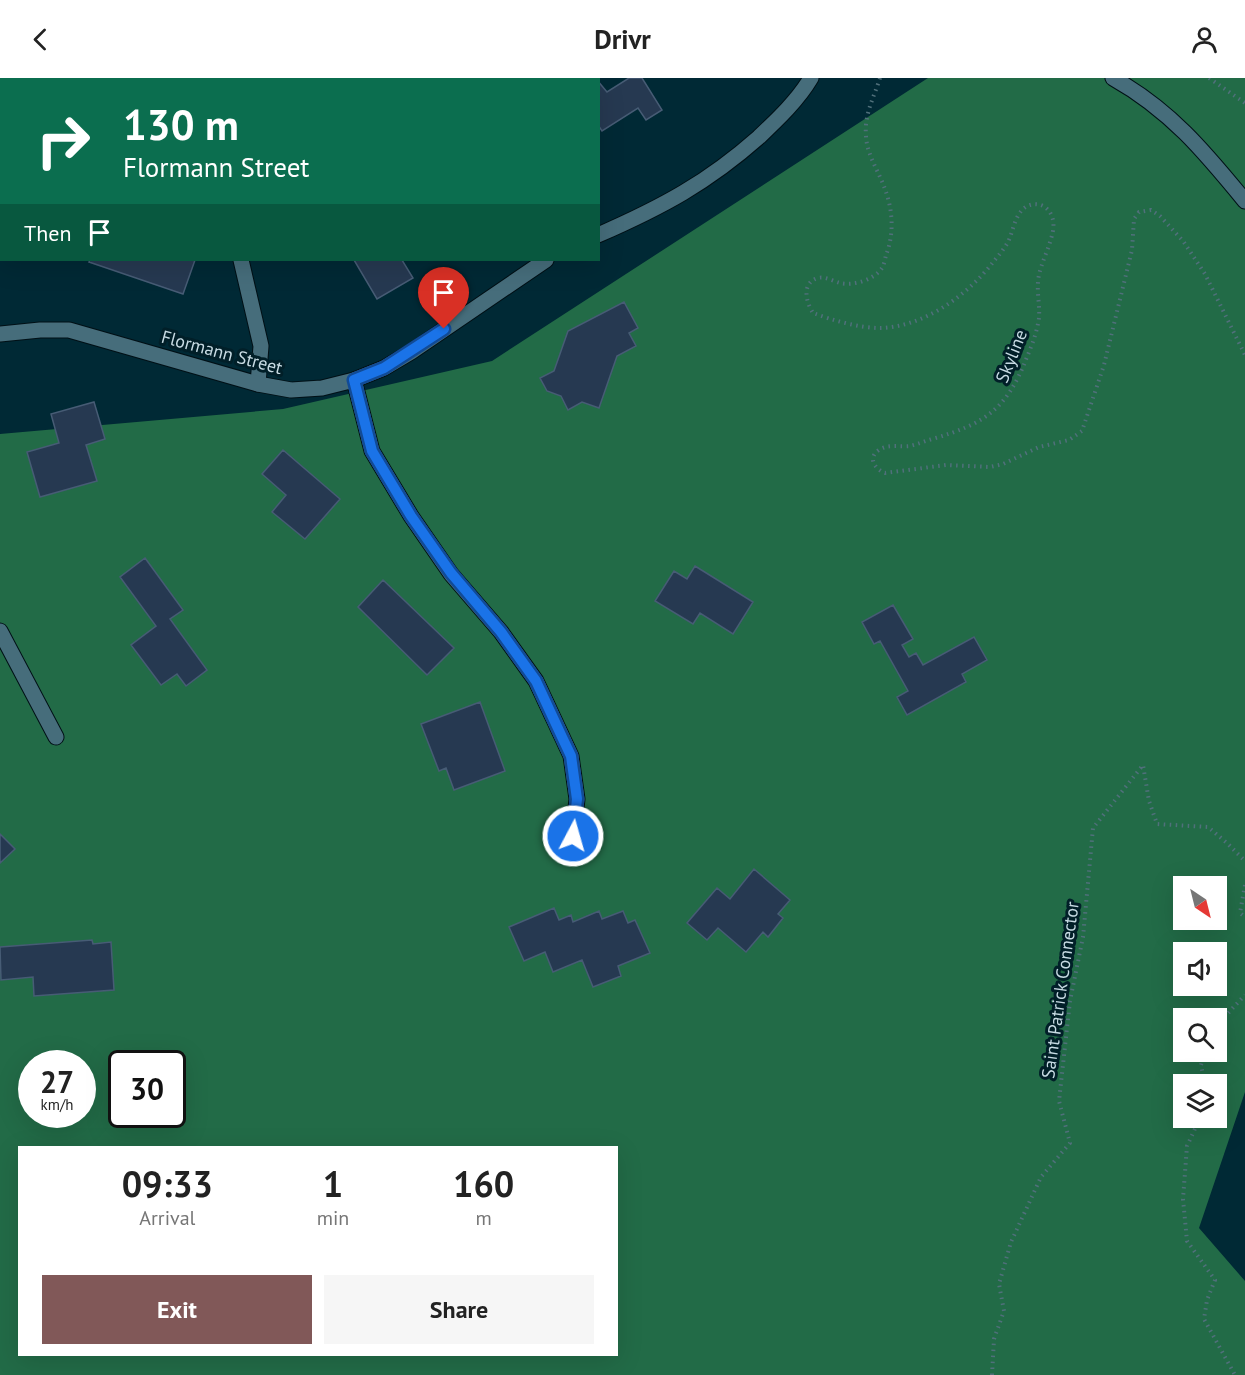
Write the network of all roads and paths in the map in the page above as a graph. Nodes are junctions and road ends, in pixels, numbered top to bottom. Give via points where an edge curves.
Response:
1 (811, 78) edge
2 (880, 78) edge
3 (1113, 78) edge
4 (1209, 78) edge
5 (1245, 103) edge
6 (1245, 201) edge
7 (600, 234) edge
8 (241, 261) edge
9 (545, 261) edge
10 (0, 334) edge
11 (1245, 355) edge
12 (354, 380) junction
13 (258, 384) junction
14 (0, 631) edge
15 (56, 737) dead end
16 (573, 836) dead end
17 (1245, 861) edge
18 (1245, 885) edge
19 (1245, 917) edge
20 (1245, 995) edge
21 (1227, 1014) edge
22 (1195, 1128) edge
23 (992, 1375) edge
24 (1235, 1375) edge

1 - 7 street via 774,123 712,176 680,196
2 - 11 path, Skyline via 867,113 866,139 890,207 890,246 882,269 862,281 843,284 817,278 811,282 806,297 813,313 877,328 911,322 948,304 979,278 1008,242 1024,208 1042,205 1053,218 1054,229 1037,284 1039,318 1035,337 1008,397 986,417 955,433 878,450 873,464 878,470 885,473 946,465 990,467 1039,447 1069,440 1082,430 1104,365 1132,250 1134,219 1139,212 1151,210 1183,241 1205,274
3 - 6 street via 1157,106 1207,154
4 - 5 path
8 - 13 street via 261,346
9 - 12 street, Flormann Street via 411,352
10 - 13 street, Flormann Street via 69,330
12 - 13 street, Flormann Street via 291,390
12 - 16 street via 372,451 411,516 536,681 571,756 577,799
14 - 15 street
17 - 23 path, Saint Patrick Connector via 1208,827 1157,824 1143,765 1094,828 1059,1101 1070,1143 1041,1177 1011,1242 999,1284 1004,1311 994,1339
18 - 19 path via 1240,913
20 - 21 path
22 - 24 path via 1187,1146 1183,1199 1187,1241 1215,1280 1204,1319

